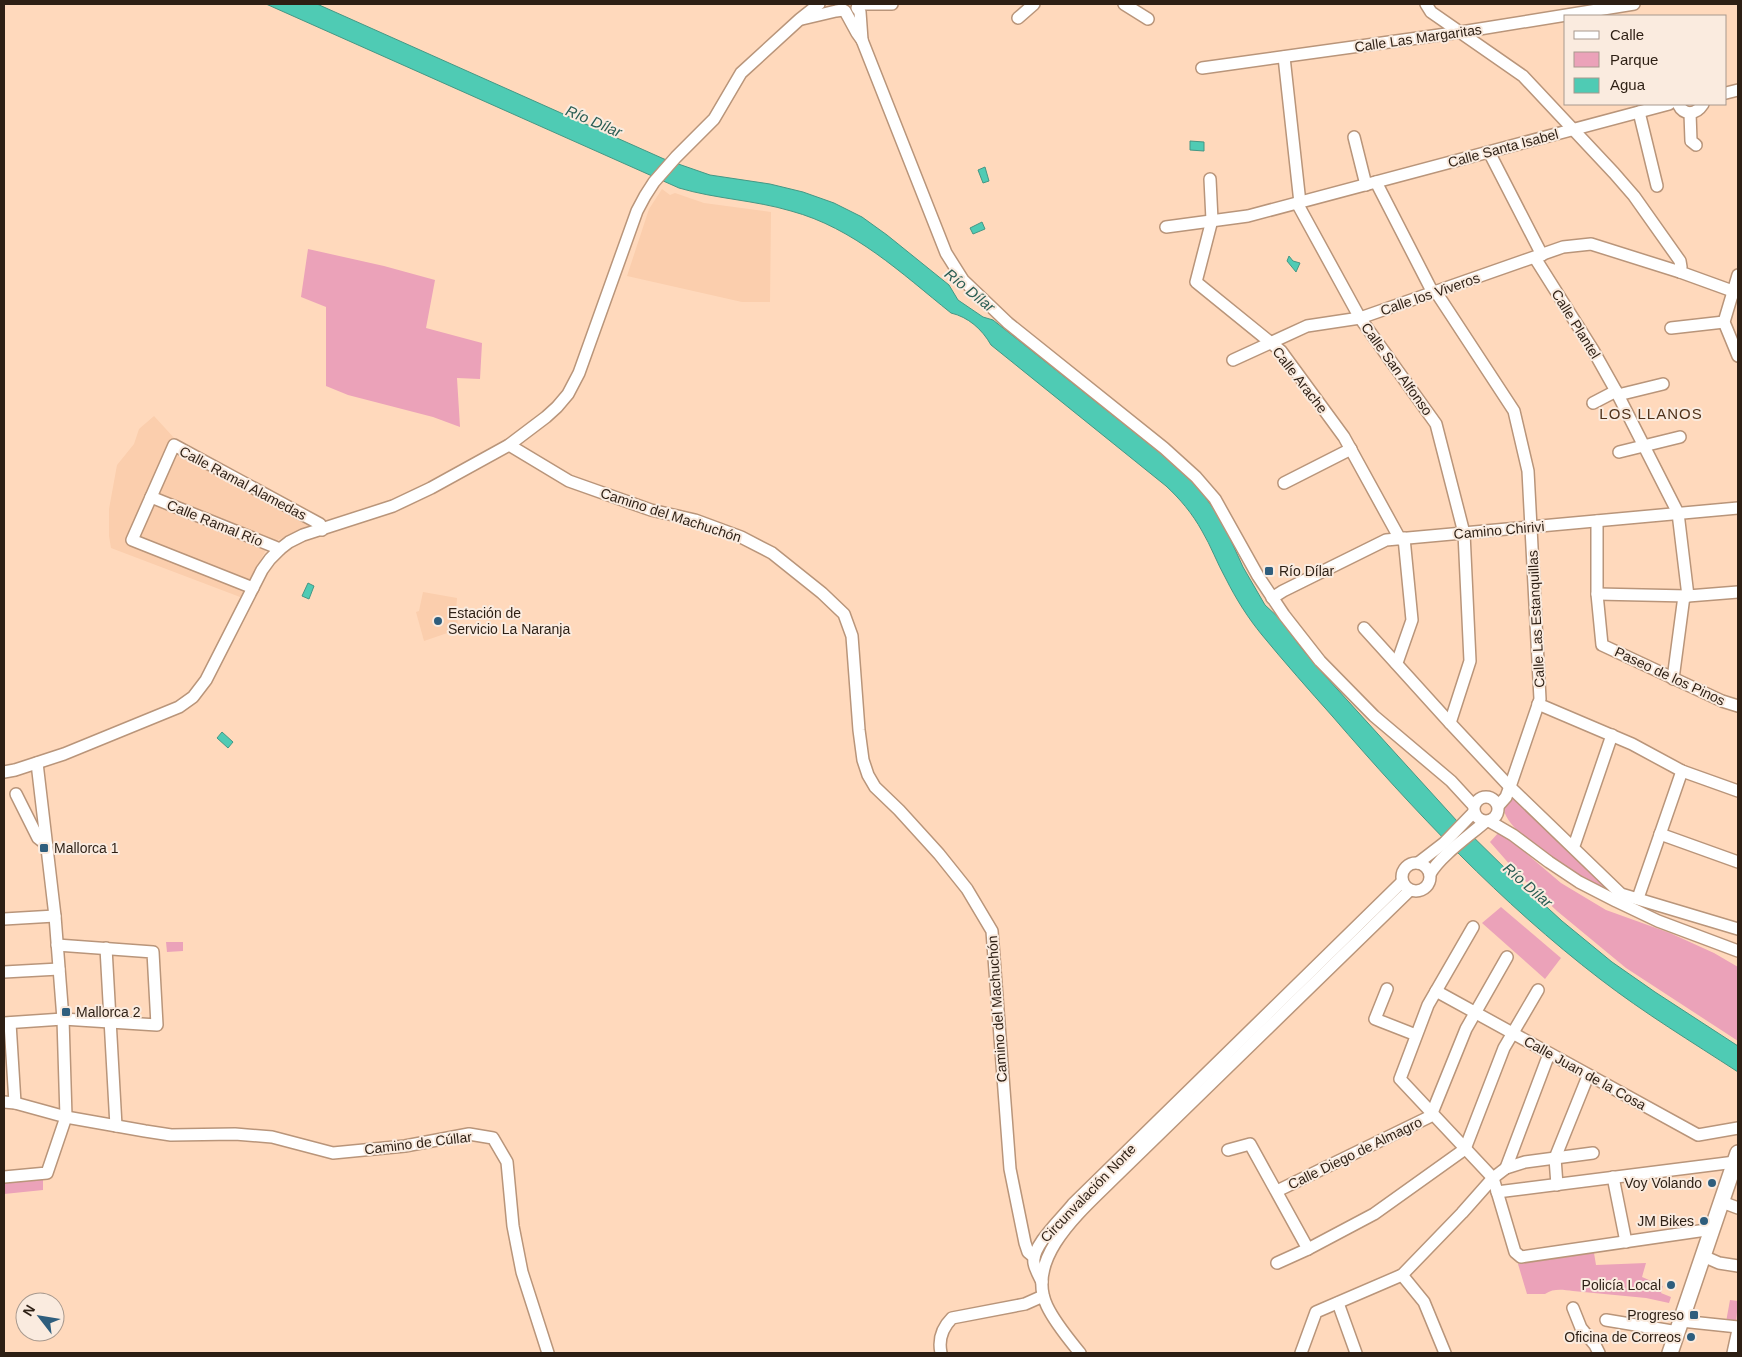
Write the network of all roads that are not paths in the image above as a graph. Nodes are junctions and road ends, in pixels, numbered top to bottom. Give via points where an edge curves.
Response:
1 (811, 4) edge
2 (819, 4) edge
3 (892, 4) edge
4 (1034, 4) edge
5 (1124, 4) edge
6 (1426, 4) edge
7 (1634, 4) edge
8 (859, 5) edge
9 (842, 8) edge
10 (1564, 15) edge
11 (1566, 15) edge
12 (1018, 18) dead end
13 (1148, 18) dead end
14 (800, 19) junction
15 (1461, 32) junction
16 (862, 40) junction
17 (1284, 57) junction
18 (1202, 68) dead end
19 (1665, 105) edge
20 (1679, 105) edge
21 (1702, 105) edge
22 (1639, 112) junction
23 (1690, 113) junction
24 (1574, 129) junction
25 (1354, 137) dead end
26 (1696, 145) dead end
27 (1489, 152) junction
28 (1210, 179) dead end
29 (1371, 184) junction
30 (1657, 186) dead end
31 (1299, 203) junction
32 (1212, 220) junction
33 (1166, 227) dead end
34 (1538, 256) junction
35 (1680, 272) junction
36 (1738, 275) edge
37 (1736, 292) edge
38 (1434, 293) junction
39 (1360, 318) junction
40 (1724, 322) junction
41 (1671, 328) dead end
42 (1271, 342) junction
43 (1738, 356) edge
44 (1233, 360) dead end
45 (1663, 384) dead end
46 (1617, 393) junction
47 (1593, 404) dead end
48 (1680, 437) dead end
49 (509, 445) junction
50 (1644, 447) junction
51 (1351, 449) junction
52 (1619, 452) dead end
53 (1284, 483) dead end
54 (151, 497) junction
55 (1738, 508) edge
56 (1678, 514) junction
57 (1597, 521) junction
58 (1531, 527) junction
59 (322, 530) junction
60 (1464, 533) junction
61 (1402, 538) junction
62 (280, 548) junction
63 (253, 588) junction
64 (1738, 592) edge
65 (1597, 594) junction
66 (1686, 596) junction
67 (1272, 598) junction
68 (1364, 628) dead end
69 (1396, 662) junction
70 (1673, 679) junction
71 (1538, 704) junction
72 (1738, 706) edge
73 (1450, 723) junction
74 (1612, 735) junction
75 (37, 763) junction
76 (1682, 771) junction
77 (4, 772) edge
78 (1509, 786) junction
79 (1738, 791) edge
80 (16, 794) dead end
81 (1486, 805) junction
82 (1487, 822) junction
83 (1466, 829) junction
84 (1660, 834) junction
85 (1514, 835) junction
86 (47, 845) junction
87 (1572, 846) junction
88 (1448, 847) junction
89 (1738, 862) edge
90 (1418, 863) junction
91 (1430, 874) junction
92 (1406, 886) junction
93 (1638, 898) junction
94 (55, 916) junction
95 (4, 919) edge
96 (1473, 927) dead end
97 (1738, 929) edge
98 (57, 945) junction
99 (106, 948) junction
100 (1737, 949) edge
101 (1507, 957) dead end
102 (59, 969) junction
103 (4, 972) edge
104 (1387, 989) dead end
105 (1538, 990) dead end
106 (1436, 991) junction
107 (1475, 1013) junction
108 (63, 1019) junction
109 (111, 1022) junction
110 (7, 1023) edge
111 (1512, 1034) junction
112 (1416, 1035) junction
113 (1550, 1054) junction
114 (1588, 1076) junction
115 (9, 1103) edge
116 (1432, 1113) junction
117 (66, 1117) junction
118 (116, 1126) junction
119 (1738, 1128) edge
120 (1466, 1148) junction
121 (1228, 1150) dead end
122 (1593, 1153) dead end
123 (1737, 1157) edge
124 (1556, 1158) junction
125 (1506, 1168) junction
126 (4, 1177) edge
127 (1613, 1177) junction
128 (1493, 1178) junction
129 (1556, 1185) junction
130 (1277, 1191) junction
131 (1498, 1192) junction
132 (1722, 1202) junction
133 (1738, 1208) edge
134 (1713, 1228) junction
135 (1626, 1242) junction
136 (1052, 1246) junction
137 (1308, 1249) junction
138 (1703, 1256) junction
139 (1034, 1257) junction
140 (1277, 1263) dead end
141 (1738, 1266) edge
142 (1402, 1275) junction
143 (1042, 1282) junction
144 (1043, 1296) junction
145 (1338, 1303) junction
146 (1573, 1308) dead end
147 (1606, 1320) dead end
148 (1680, 1326) junction
149 (1738, 1328) edge
150 (548, 1353) edge
151 (941, 1353) edge
152 (1080, 1353) edge
153 (1300, 1353) edge
154 (1356, 1353) edge
155 (1444, 1353) edge
156 (1599, 1353) edge
157 (1670, 1353) edge
158 (1733, 1353) edge

1 - 14 street
2 - 14 street
3 - 8 street
4 - 12 street
5 - 13 street
6 - 15 street via 1431,12
7 - 11 street, Calle Las Margaritas
8 - 9 street via 853,11
8 - 16 street
9 - 14 street
9 - 16 street
10 - 15 street, Calle Las Margaritas
14 - 49 street via 741,73 714,119 654,182 637,211 579,373 568,394 558,407
15 - 17 street, Calle Las Margaritas
15 - 24 street via 1523,76
16 - 67 street via 946,253 963,280 1008,324 1196,477 1226,517
17 - 18 street, Calle Las Margaritas
17 - 31 street, Calle San Alfonso
19 - 22 street, Calle Santa Isabel
20 - 23 street
21 - 23 street
22 - 24 street, Calle Santa Isabel
22 - 30 street
23 - 26 street via 1691,141
24 - 27 street, Calle Santa Isabel
24 - 35 street via 1634,196 1680,261
25 - 29 street
27 - 29 street, Calle Santa Isabel
27 - 34 street
28 - 32 street, Calle Arache
29 - 31 street, Calle Santa Isabel
29 - 38 street, Calle Las Estanquillas
31 - 32 street, Calle Santa Isabel via 1248,216
31 - 39 street, Calle San Alfonso
32 - 33 street, Calle Santa Isabel
32 - 42 street, Calle Arache via 1196,282
34 - 35 street, Calle los Viveros via 1563,247 1591,244
34 - 38 street, Calle los Viveros
34 - 46 street, Calle Plantel
35 - 37 street, Calle los Viveros
36 - 37 street
37 - 40 street
38 - 39 street, Calle los Viveros
38 - 58 street, Calle Las Estanquillas via 1514,411 1528,471
39 - 42 street, Calle los Viveros via 1307,326
39 - 60 street, Calle San Alfonso via 1436,424
40 - 41 street
40 - 43 street
42 - 44 street, Calle los Viveros
42 - 51 street, Calle Arache via 1281,351
45 - 46 street
46 - 47 street
46 - 50 street, Calle Plantel
48 - 50 street
49 - 59 street via 393,506
49 - 139 street, Camino del Machuchón via 569,481 651,510 695,520 772,553 844,614 852,636 859,730 868,775 874,787 899,810 967,889 992,931 1010,1169 1025,1243
50 - 52 street
50 - 56 street, Calle Plantel
51 - 53 street
51 - 61 street, Calle Arache
54 - 59 street, Calle Ramal Alamedas via 174,445 320,524
54 - 62 street, Calle Ramal Río
54 - 63 street, Calle Ramal Alamedas via 132,540
55 - 56 street, Camino Chirivi
56 - 57 street, Camino Chirivi
56 - 66 street, Calle Plantel
57 - 58 street, Camino Chirivi
57 - 65 street
58 - 60 street, Camino Chirivi
58 - 71 street, Calle Las Estanquillas
59 - 62 street via 303,535
60 - 61 street, Camino Chirivi
60 - 73 street, Calle San Alfonso via 1470,661
61 - 67 street, Camino Chirivi via 1386,540
61 - 69 street, Calle Arache via 1412,620
62 - 63 street
63 - 75 street via 206,680 193,697 178,707
64 - 66 street
65 - 66 street
65 - 70 street, Paseo de los Pinos via 1602,645
66 - 70 street, Calle Plantel
67 - 81 street via 1341,684 1386,727 1451,781
68 - 69 street
69 - 73 street
70 - 72 street, Paseo de los Pinos
71 - 74 street
71 - 78 street, Calle Las Estanquillas
73 - 78 street
74 - 76 street
74 - 87 street
75 - 77 street
75 - 86 street
76 - 79 street
76 - 84 street
78 - 81 street, Calle Las Estanquillas via 1506,797
78 - 87 street
80 - 86 street via 38,838
81 - 82 street via 1495,818
81 - 82 street via 1478,819
81 - 83 street
81 - 85 street
82 - 83 street
82 - 85 street
83 - 88 street
84 - 89 street
84 - 93 street
85 - 100 street via 1579,882 1616,901 1658,921
86 - 94 street
87 - 93 street via 1621,894
88 - 90 street
88 - 91 street
90 - 91 street via 1426,866
90 - 92 street via 1409,865 1402,872
91 - 92 street via 1424,890 1417,892
92 - 136 street, Circunvalación Norte via 1087,1205
92 - 139 street, Circunvalación Norte via 1073,1204 1038,1245
93 - 97 street
94 - 95 street
94 - 98 street
96 - 106 street
98 - 99 street
98 - 102 street
99 - 109 street
99 - 109 street via 153,952 157,1025
101 - 107 street
102 - 103 street
102 - 108 street
104 - 112 street via 1375,1019
105 - 111 street
106 - 107 street, Calle Juan de la Cosa
106 - 112 street
107 - 111 street, Calle Juan de la Cosa
107 - 116 street
108 - 109 street
108 - 110 street
108 - 117 street
109 - 118 street
110 - 115 street
111 - 113 street, Calle Juan de la Cosa
111 - 120 street
112 - 116 street via 1400,1079
113 - 114 street, Calle Juan de la Cosa
113 - 125 street
114 - 119 street, Calle Juan de la Cosa via 1698,1135
114 - 124 street
115 - 117 street, Camino de Cúllar
116 - 120 street
116 - 130 street, Calle Diego de Almagro
117 - 118 street, Camino de Cúllar
117 - 126 street via 47,1173
118 - 150 street, Camino de Cúllar via 171,1135 272,1136 333,1152 406,1146 468,1134 493,1138 507,1162 513,1226 522,1272
120 - 128 street
120 - 137 street via 1374,1214
121 - 130 street via 1250,1144
122 - 124 street
123 - 127 street
123 - 132 main road
124 - 125 street
124 - 129 street
125 - 128 street
127 - 129 street
127 - 135 street
128 - 131 street
128 - 142 street
129 - 131 street
130 - 137 street
131 - 135 street via 1515,1252 1522,1257
132 - 133 street
132 - 134 main road
134 - 135 street
134 - 138 main road
136 - 139 street
136 - 143 street, Circunvalación Norte via 1044,1263
137 - 140 street
138 - 141 street
138 - 148 main road
139 - 143 street, Circunvalación Norte
142 - 145 street
142 - 155 street via 1424,1302
143 - 144 street
144 - 151 street via 1025,1304 952,1318 941,1334
144 - 152 street via 1055,1321
145 - 153 street via 1316,1312
145 - 154 street
146 - 156 street via 1581,1328
147 - 148 street
148 - 149 street
148 - 157 main road
149 - 158 street

